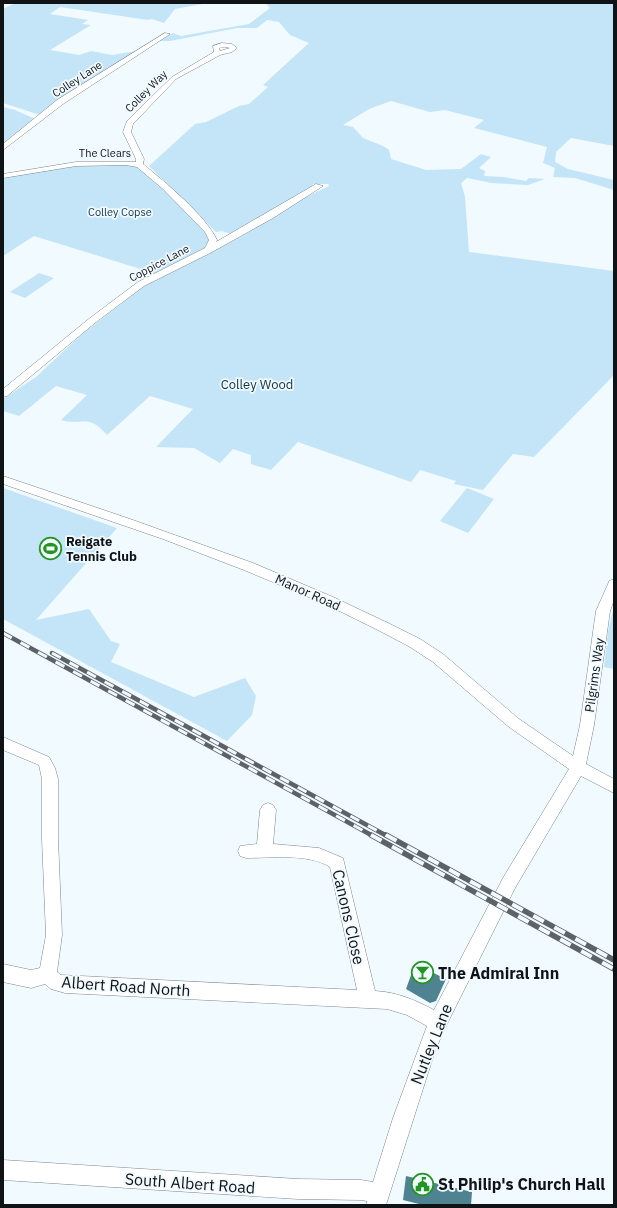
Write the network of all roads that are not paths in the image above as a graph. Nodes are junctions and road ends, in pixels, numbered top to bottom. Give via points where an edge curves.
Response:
1 (167, 34) dead end
2 (218, 53) dead end
3 (3, 148) edge
4 (139, 165) junction
5 (3, 176) edge
6 (319, 186) dead end
7 (209, 250) junction
8 (3, 394) edge
9 (3, 480) edge
10 (614, 584) edge
11 (3, 743) edge
12 (578, 767) junction
13 (614, 786) edge
14 (268, 810) dead end
15 (264, 850) junction
16 (246, 851) dead end
17 (3, 974) edge
18 (48, 975) junction
19 (368, 998) junction
20 (438, 1022) junction
21 (3, 1170) edge
22 (377, 1199) edge

1 - 3 street, Colley Lane via 60,102
2 - 4 street, Colley Way via 174,78 130,123 127,132 140,159
4 - 5 street, The Clears via 76,164
4 - 7 street, The Clears via 166,187 209,231 212,240
6 - 7 street, Coppice Lane
7 - 8 street, Coppice Lane via 141,284
9 - 12 street, Manor Road via 245,565 387,628 448,664 527,733
10 - 12 street, Pilgrims Way via 603,612
11 - 18 street, Albert Road North via 44,761 50,778 49,818 54,935
12 - 13 street, Manor Road
12 - 20 street, Nutley Lane via 509,883
14 - 15 street
15 - 16 street, Canons Close
15 - 19 street, Canons Close via 318,853 337,863
17 - 18 street via 31,979
18 - 19 street, Albert Road North via 57,983 65,984
19 - 20 street, Albert Road North via 399,1003
20 - 22 street, Nutley Lane
21 - 22 street, South Albert Road via 298,1190 360,1190

